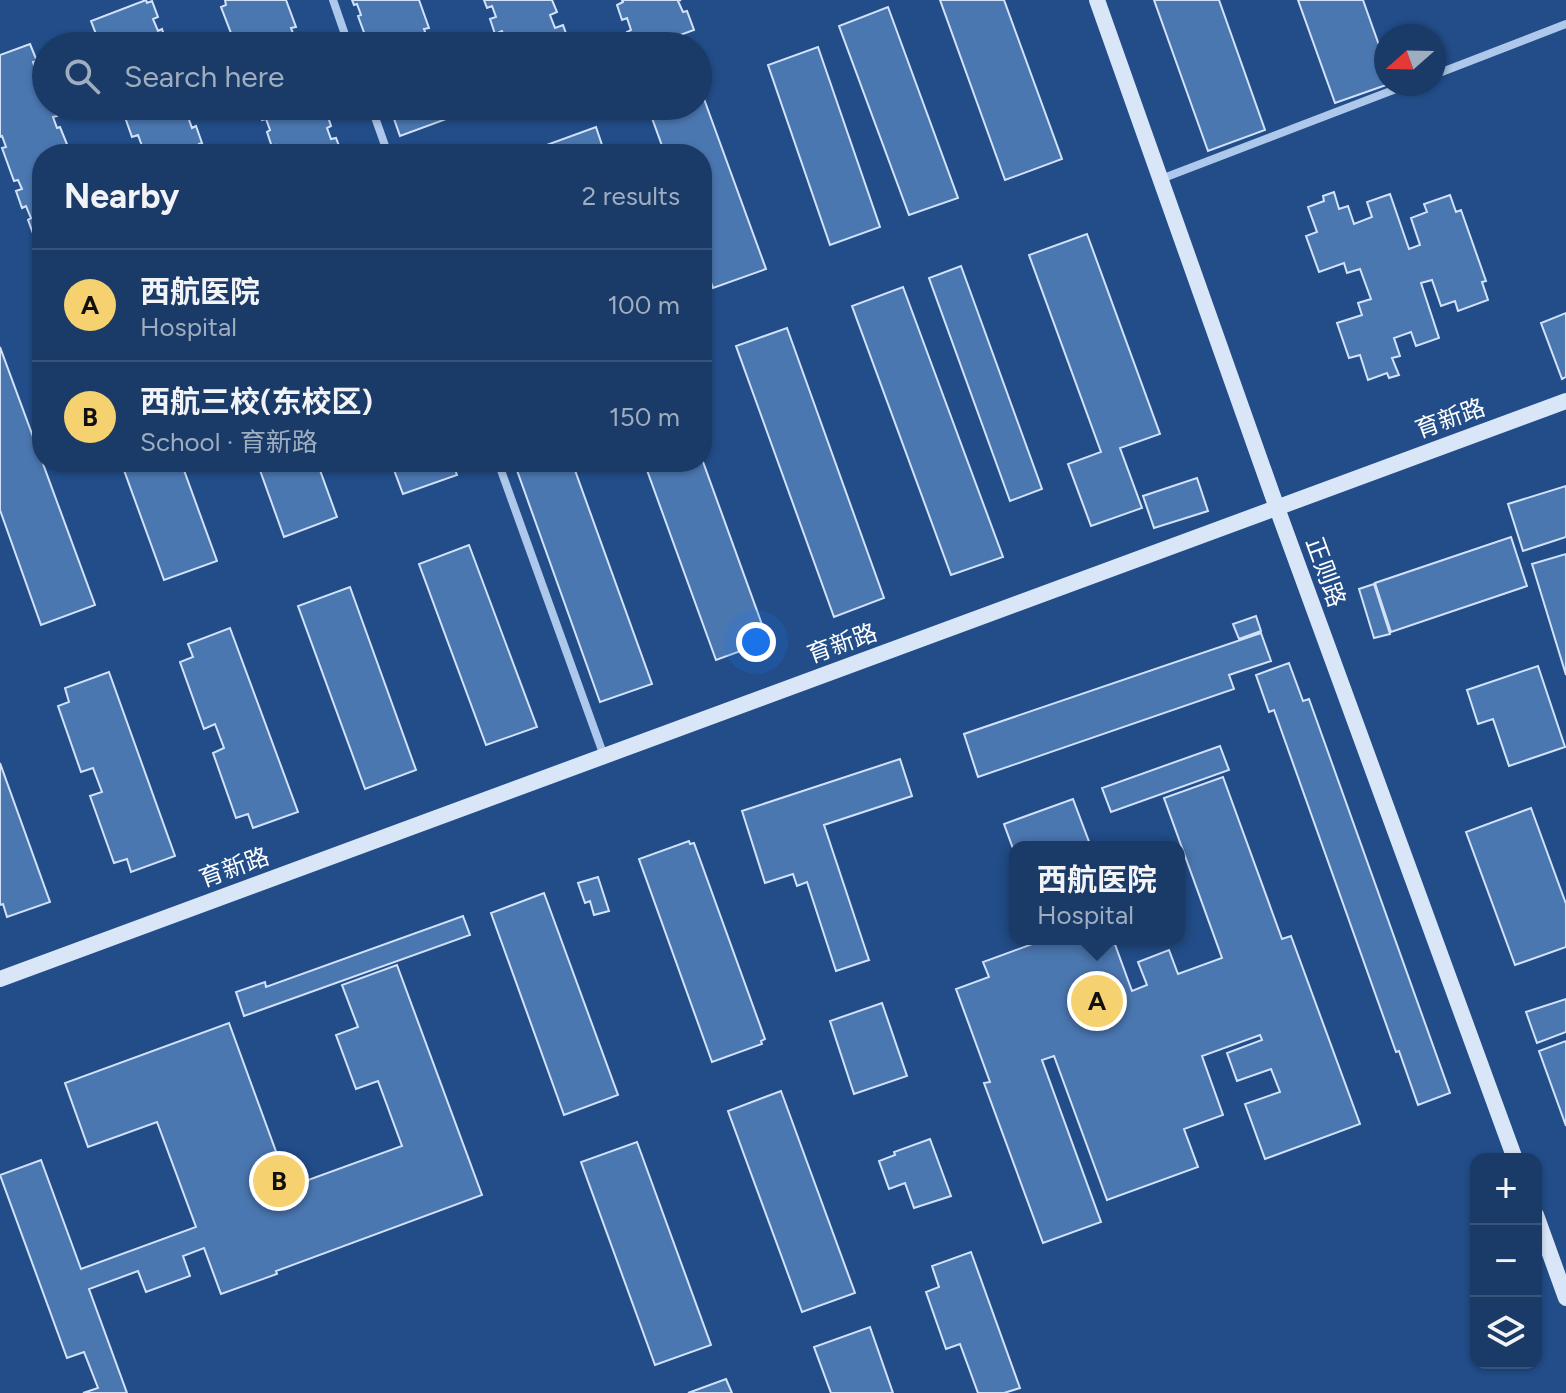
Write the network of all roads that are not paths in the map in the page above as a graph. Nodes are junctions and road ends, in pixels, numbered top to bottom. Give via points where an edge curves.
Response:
1 (333, 0) edge
2 (1097, 0) edge
3 (1566, 24) edge
4 (344, 32) edge
5 (1446, 70) edge
6 (1378, 96) edge
7 (376, 120) edge
8 (384, 144) edge
9 (1161, 179) junction
10 (1566, 401) edge
11 (502, 472) edge
12 (1277, 508) junction
13 (604, 756) junction
14 (0, 979) edge
15 (1513, 1153) edge
16 (1540, 1225) edge
17 (1566, 1298) edge

1 - 4 street
2 - 9 street, 正则路
3 - 5 street
6 - 9 street
7 - 8 street
9 - 12 street, 正则路
10 - 12 street, 育新路
11 - 13 street
12 - 13 street, 育新路
12 - 15 street, 正则路
13 - 14 street, 育新路
16 - 17 street

